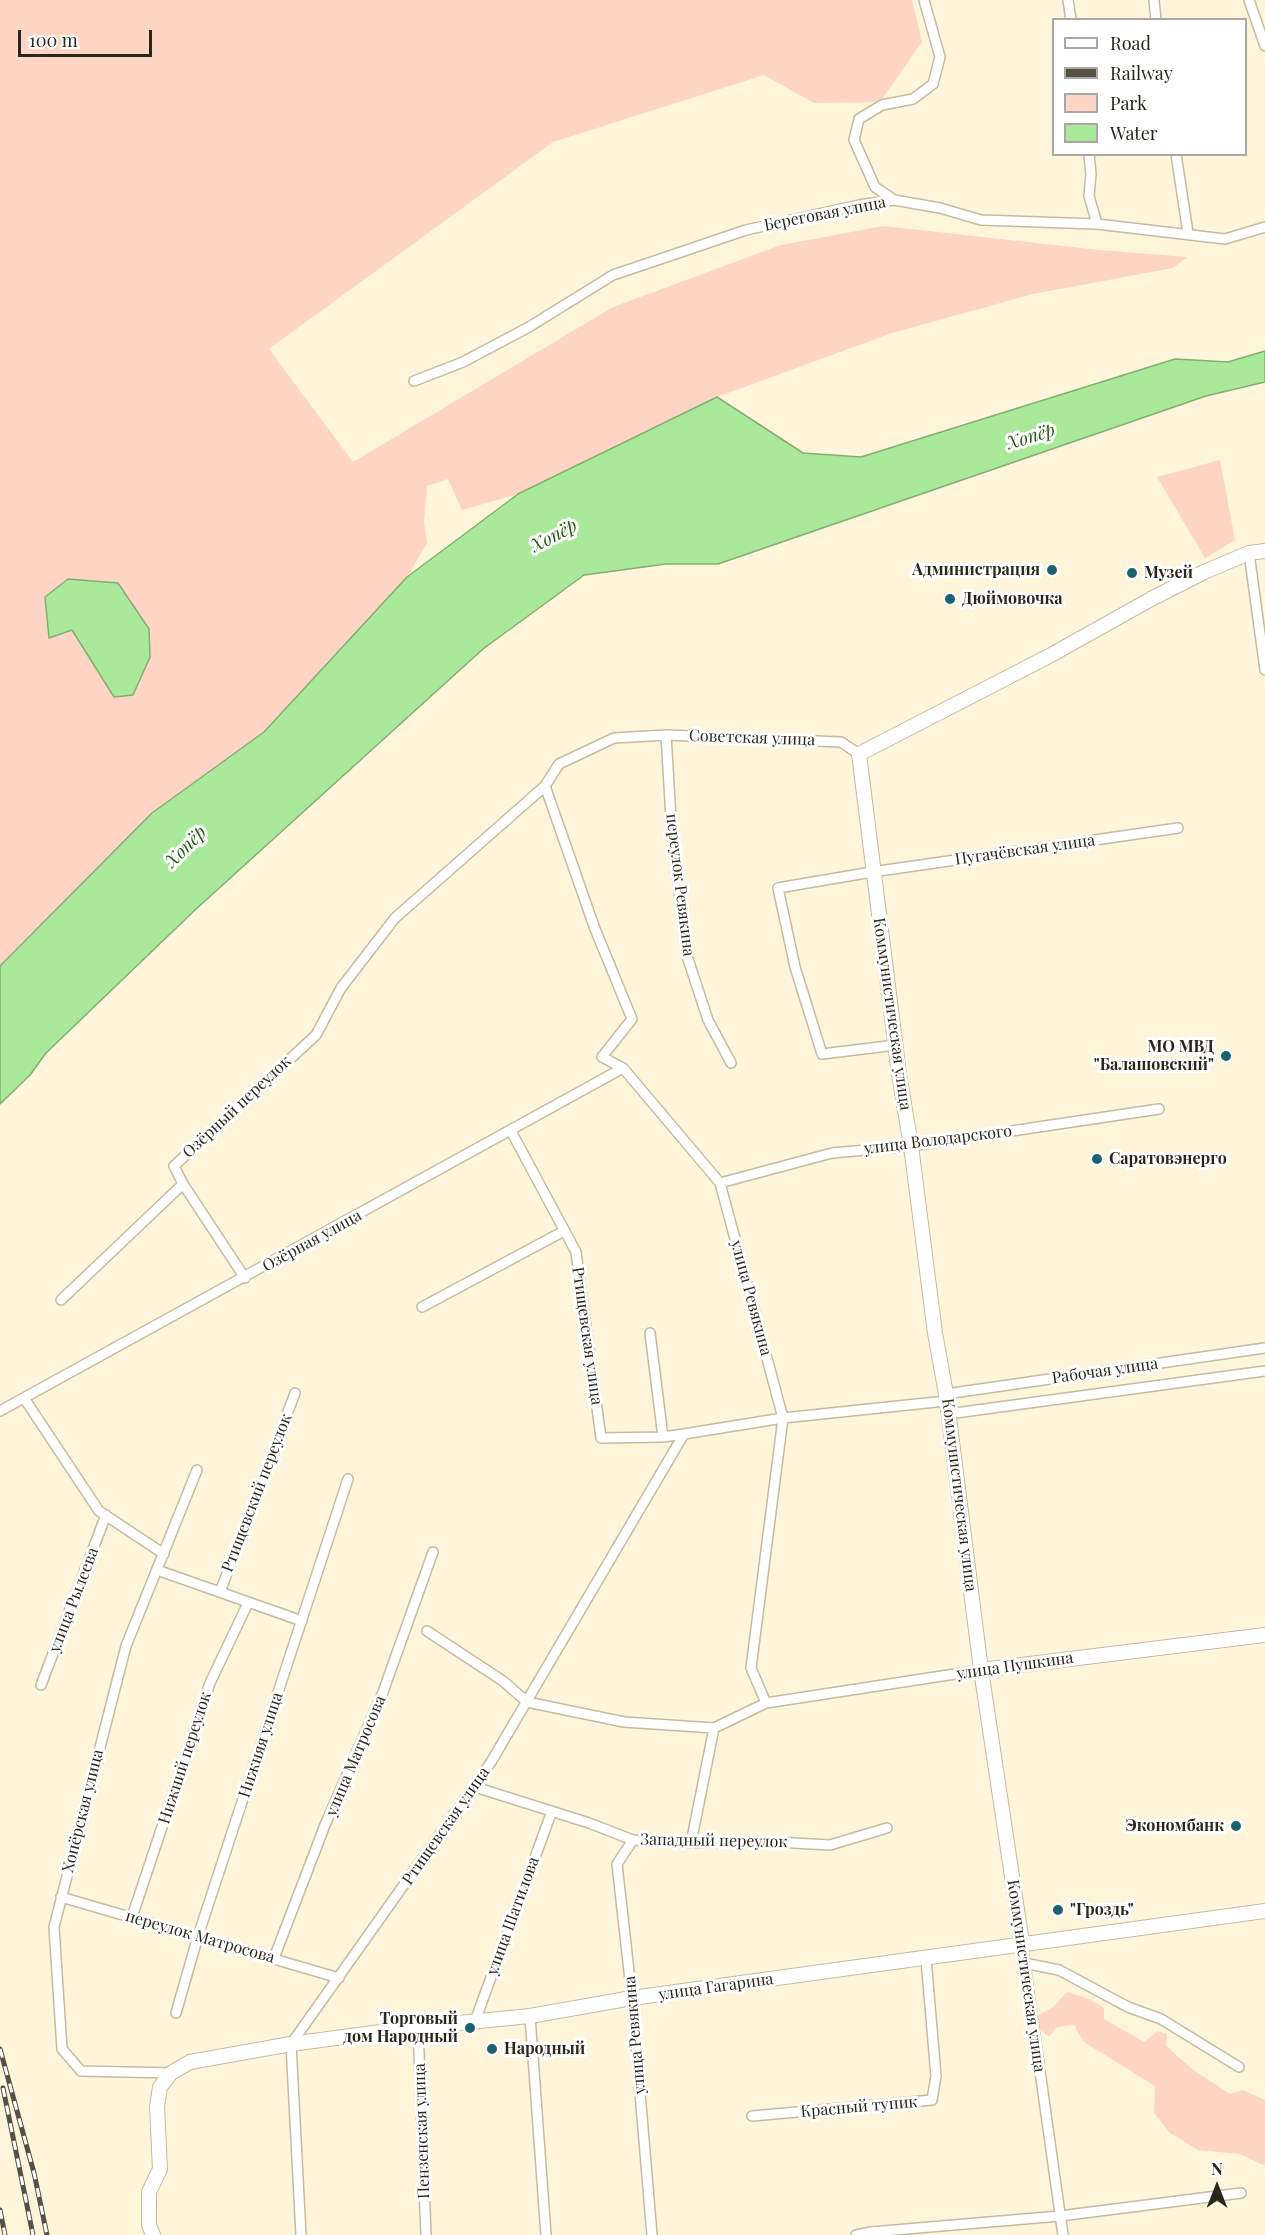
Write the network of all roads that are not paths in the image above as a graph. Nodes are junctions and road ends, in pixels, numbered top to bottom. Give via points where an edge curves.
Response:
1 (924, 0) edge
2 (1068, 0) edge
3 (1154, 0) edge
4 (1249, 0) edge
5 (1071, 18) edge
6 (1156, 18) edge
7 (1265, 46) edge
8 (1089, 156) edge
9 (1176, 156) edge
10 (894, 200) junction
11 (1097, 224) junction
12 (1265, 227) edge
13 (1188, 233) junction
14 (414, 381) dead end
15 (1265, 551) edge
16 (1249, 553) junction
17 (1265, 670) edge
18 (666, 735) junction
19 (859, 754) junction
20 (545, 786) junction
21 (1178, 828) dead end
22 (872, 872) junction
23 (315, 1035) joint
24 (896, 1045) junction
25 (731, 1063) dead end
26 (623, 1068) junction
27 (1158, 1109) dead end
28 (510, 1131) junction
29 (912, 1146) junction
30 (720, 1183) junction
31 (183, 1184) junction
32 (564, 1230) junction
33 (245, 1278) junction
34 (61, 1300) dead end
35 (422, 1307) dead end
36 (650, 1333) dead end
37 (1265, 1348) edge
38 (1265, 1371) edge
39 (295, 1393) dead end
40 (24, 1398) junction
41 (947, 1403) junction
42 (0, 1411) edge
43 (783, 1418) junction
44 (684, 1434) junction
45 (663, 1437) junction
46 (197, 1470) dead end
47 (348, 1479) dead end
48 (106, 1515) junction
49 (433, 1552) dead end
50 (164, 1554) junction
51 (157, 1570) junction
52 (220, 1593) junction
53 (248, 1603) junction
54 (302, 1620) junction
55 (427, 1631) dead end
56 (1265, 1635) edge
57 (981, 1670) junction
58 (41, 1685) dead end
59 (527, 1702) junction
60 (766, 1703) junction
61 (714, 1728) junction
62 (475, 1787) junction
63 (552, 1811) junction
64 (887, 1828) dead end
65 (633, 1840) junction
66 (691, 1843) junction
67 (62, 1897) junction
68 (1265, 1911) edge
69 (132, 1917) junction
70 (198, 1936) junction
71 (1022, 1943) junction
72 (274, 1958) junction
73 (926, 1959) junction
74 (1024, 1963) junction
75 (339, 1978) junction
76 (632, 1998) junction
77 (176, 2013) dead end
78 (530, 2016) junction
79 (475, 2021) junction
80 (418, 2027) junction
81 (291, 2044) junction
82 (1239, 2067) dead end
83 (171, 2073) junction
84 (752, 2116) dead end
85 (1241, 2193) dead end
86 (1060, 2216) junction
87 (153, 2235) edge
88 (301, 2235) edge
89 (426, 2235) edge
90 (546, 2235) edge
91 (652, 2235) edge
92 (856, 2235) edge
93 (1063, 2235) edge

1 - 10 street via 940,57 933,84 913,99 882,105 859,119 854,140 875,187
2 - 5 street
3 - 6 street
4 - 7 street
8 - 11 street via 1089,196
9 - 13 street
10 - 11 street, Береговая улица via 981,220
10 - 14 street, Береговая улица via 746,230 613,275 529,327 463,362
11 - 13 street, Береговая улица
12 - 13 street, Береговая улица via 1225,239
15 - 16 street
16 - 17 street
16 - 19 street via 1151,598 1051,655
18 - 19 street, Советская улица via 841,742
18 - 20 street, Советская улица via 615,738 559,764
18 - 25 street, переулок Ревякина via 672,835 687,956 708,1020
19 - 22 street, Коммунистическая улица
20 - 23 street, Советская улица via 395,918 341,988
20 - 26 street, улица Ревякина via 595,929 632,1019 603,1057
21 - 22 street, Пугачёвская улица
22 - 24 street, Коммунистическая улица
22 - 24 street, Пугачёвская улица via 778,888 795,967 822,1054
23 - 31 street, Озёрный переулок via 174,1166
24 - 29 street, Коммунистическая улица
26 - 28 street, Озёрная улица
26 - 30 street, улица Ревякина
27 - 29 street, улица Володарского
28 - 32 street, Ртищевская улица
28 - 33 street, Озёрная улица
29 - 30 street, улица Володарского via 832,1153
29 - 41 street, Коммунистическая улица
30 - 43 street, улица Ревякина
31 - 33 street, Озёрный переулок
31 - 34 street, Озёрный переулок
32 - 35 street
32 - 45 street, Ртищевская улица via 576,1252 601,1438
33 - 40 street, Озёрная улица
36 - 45 street
37 - 41 street, Рабочая улица
38 - 41 street, Рабочая улица
39 - 52 street, Ртищевский переулок
40 - 42 street, Озёрная улица
40 - 48 street
41 - 43 street, Ртищевская улица
41 - 57 street, Коммунистическая улица
43 - 44 street, Ртищевская улица
43 - 60 street, улица Ревякина via 751,1668
44 - 45 street, Ртищевская улица
44 - 59 street, Ртищевская улица
46 - 50 street, Хопёрская улица
47 - 54 street, Нижняя улица
48 - 50 street
48 - 58 street, улица Рылеева
49 - 72 street, улица Матросова via 383,1692 325,1825
50 - 51 street, Хопёрская улица
51 - 52 street
51 - 67 street, Хопёрская улица via 126,1646
52 - 53 street
53 - 54 street
53 - 69 street, Нижний переулок via 210,1683
54 - 70 street, Нижняя улица
55 - 59 street via 503,1681
56 - 57 street, улица Пушкина
57 - 60 street, улица Пушкина
57 - 71 street, Коммунистическая улица
59 - 61 street via 624,1722
59 - 62 street, Ртищевская улица
60 - 61 street
61 - 66 street
62 - 63 street, Западный переулок
62 - 75 street, Ртищевская улица
63 - 65 street, Западный переулок
63 - 79 street, улица Шатилова
64 - 66 street, Западный переулок via 830,1845
65 - 66 street, Западный переулок
65 - 76 street, улица Ревякина via 617,1864
67 - 69 street, переулок Матросова
67 - 83 street, Хопёрская улица via 54,1927 62,2049 81,2071
68 - 71 street, улица Гагарина
69 - 70 street, переулок Матросова
70 - 72 street, переулок Матросова
70 - 77 street, Нижняя улица
71 - 73 street, улица Гагарина
71 - 74 street, Коммунистическая улица
72 - 75 street, переулок Матросова
73 - 76 street, улица Гагарина
73 - 84 street, Красный тупик via 936,2076 932,2100
74 - 82 street via 1059,1970 1128,2007 1161,2019
74 - 86 street, Коммунистическая улица
75 - 81 street, Ртищевская улица
76 - 78 street, улица Гагарина
76 - 91 street, улица Ревякина
78 - 79 street, улица Гагарина
78 - 90 street
79 - 80 street, улица Гагарина
80 - 81 street, улица Гагарина
80 - 89 street, Пензенская улица
81 - 83 street, улица Гагарина via 190,2062
81 - 88 street
83 - 87 street via 160,2087 157,2107 160,2169 149,2192 149,2225
85 - 86 street
86 - 92 street
86 - 93 street, Коммунистическая улица

